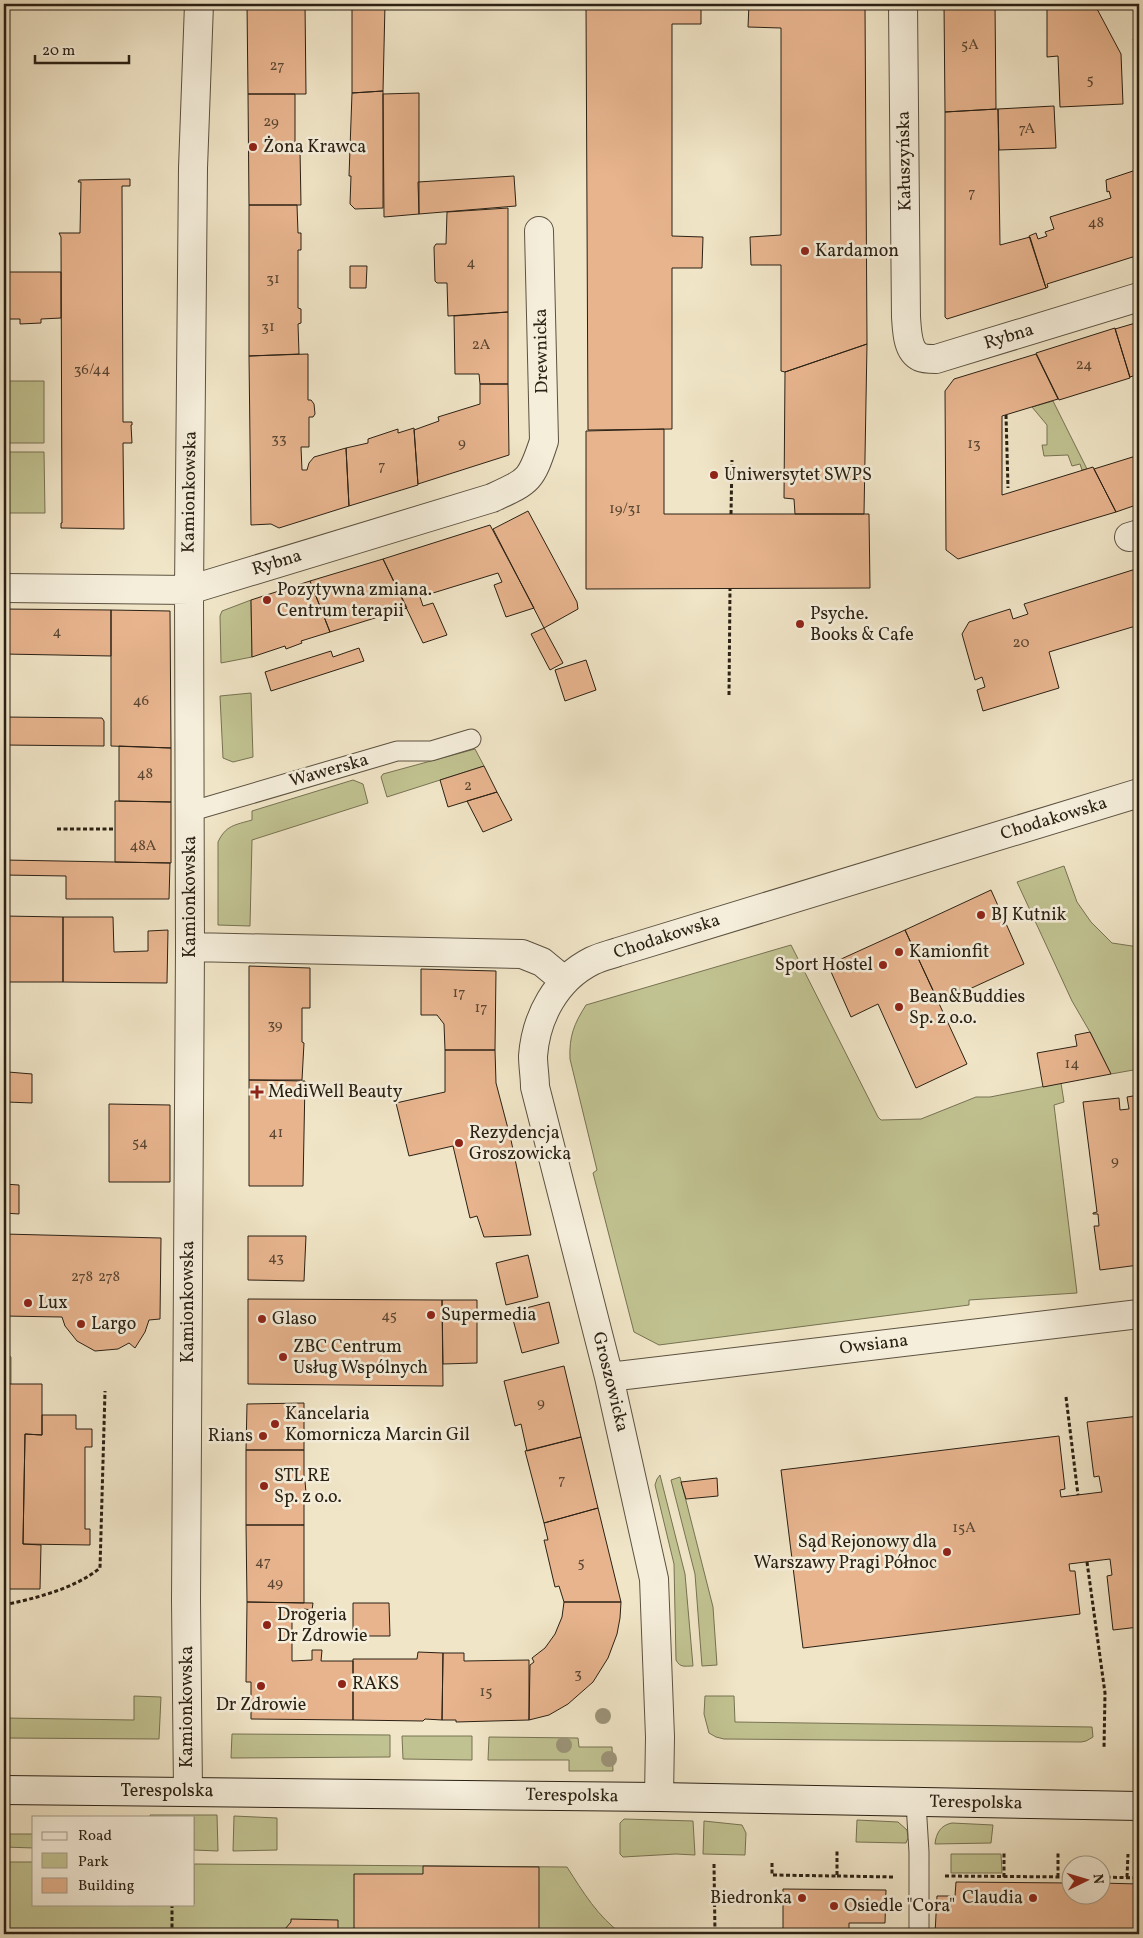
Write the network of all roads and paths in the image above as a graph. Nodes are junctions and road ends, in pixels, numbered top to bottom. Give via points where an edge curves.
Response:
1 (198, 4) edge
2 (904, 4) edge
3 (539, 231) dead end
4 (1139, 297) edge
5 (906, 318) joint
6 (1006, 415) dead end
7 (732, 460) dead end
8 (535, 470) joint
9 (1008, 488) dead end
10 (731, 514) dead end
11 (4, 588) edge
12 (730, 588) dead end
13 (188, 590) junction
14 (729, 695) dead end
15 (471, 739) dead end
16 (1139, 793) edge
17 (189, 812) junction
18 (57, 829) dead end
19 (115, 829) dead end
20 (190, 948) junction
21 (565, 981) junction
22 (1139, 1314) edge
23 (609, 1377) junction
24 (105, 1391) dead end
25 (1066, 1397) dead end
26 (1078, 1495) dead end
27 (1087, 1562) dead end
28 (4, 1605) edge
29 (1104, 1749) dead end
30 (4, 1790) edge
31 (188, 1791) junction
32 (659, 1797) junction
33 (916, 1803) junction
34 (1139, 1806) edge
35 (837, 1849) dead end
36 (1004, 1853) dead end
37 (1058, 1853) dead end
38 (1128, 1854) dead end
39 (772, 1863) dead end
40 (714, 1864) dead end
41 (837, 1876) junction
42 (918, 1877) junction
43 (1004, 1877) junction
44 (1058, 1877) joint
45 (1110, 1877) edge
46 (1127, 1878) junction
47 (1139, 1878) edge
48 (172, 1906) edge
49 (172, 1934) edge
50 (715, 1934) edge
51 (919, 1934) edge

1 - 13 street, Kamionkowska
2 - 5 street, Kałuszyńska
3 - 8 street, Drewnicka via 544,441
4 - 5 street, Rybna via 936,359 921,358 912,351
6 - 9 path
7 - 10 path
8 - 13 street, Rybna via 522,484 492,498
11 - 13 street, Rybna
12 - 14 path
13 - 17 street, Kamionkowska
15 - 17 lane, Wawerska via 431,751 397,751
16 - 21 street, Chodakowska via 618,952 591,962
17 - 20 street, Kamionkowska
18 - 19 path
20 - 21 street via 522,954 542,962
20 - 31 street, Kamionkowska
21 - 23 street, Groszowicka via 547,1003 537,1030 533,1057 535,1087
22 - 23 street, Owsiana
23 - 32 street, Groszowicka via 654,1579
24 - 28 path via 100,1568 53,1592
25 - 26 path
27 - 29 path via 1105,1693
30 - 31 street, Terespolska
31 - 32 street, Terespolska
32 - 33 street, Terespolska
33 - 34 street, Terespolska
33 - 42 lane
35 - 41 path
36 - 43 path
37 - 44 path
38 - 46 path
39 - 41 path via 772,1875
40 - 50 path
41 - 42 path
42 - 43 path
42 - 51 lane
43 - 44 path
45 - 46 path
46 - 47 path
48 - 49 path

